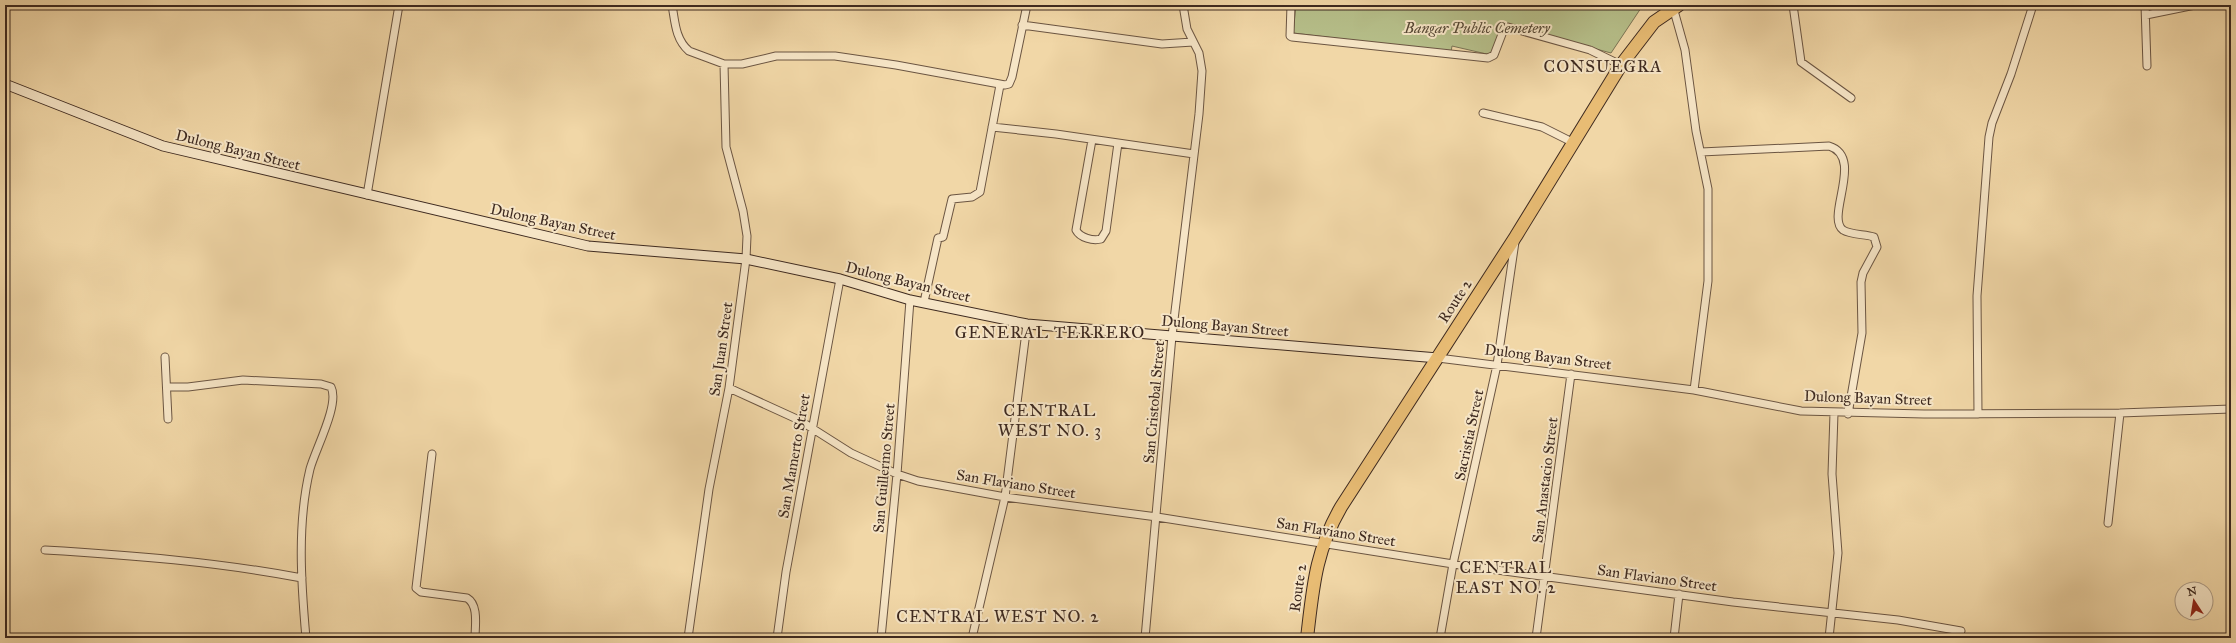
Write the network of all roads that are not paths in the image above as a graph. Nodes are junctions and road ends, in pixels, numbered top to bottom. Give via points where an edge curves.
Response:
1 (399, 5) edge
2 (672, 5) edge
3 (1027, 5) edge
4 (1183, 5) edge
5 (1291, 5) edge
6 (1793, 5) edge
7 (2033, 5) edge
8 (2145, 5) edge
9 (2195, 5) edge
10 (1675, 6) edge
11 (2146, 15) junction
12 (1022, 25) junction
13 (1193, 42) junction
14 (724, 64) junction
15 (1621, 65) junction
16 (2147, 66) dead end
17 (5, 84) edge
18 (1000, 85) junction
19 (1851, 98) dead end
20 (1483, 113) dead end
21 (992, 127) junction
22 (1092, 140) junction
23 (1118, 143) junction
24 (1574, 144) junction
25 (1700, 152) junction
26 (1194, 154) junction
27 (366, 195) junction
28 (1516, 236) junction
29 (746, 259) junction
30 (840, 279) junction
31 (910, 300) junction
32 (924, 302) junction
33 (1027, 324) junction
34 (1172, 336) junction
35 (165, 357) dead end
36 (1438, 358) junction
37 (1497, 365) junction
38 (1571, 374) junction
39 (167, 387) junction
40 (730, 388) junction
41 (1694, 390) junction
42 (2231, 409) edge
43 (1834, 413) junction
44 (2120, 413) junction
45 (1848, 414) junction
46 (1978, 414) junction
47 (168, 419) dead end
48 (812, 428) junction
49 (432, 454) dead end
50 (897, 474) junction
51 (1005, 498) junction
52 (1157, 517) junction
53 (2108, 523) dead end
54 (1323, 543) junction
55 (45, 550) dead end
56 (1453, 564) junction
57 (1545, 576) junction
58 (302, 578) junction
59 (1679, 594) junction
60 (1832, 613) junction
61 (1961, 631) dead end
62 (306, 638) edge
63 (475, 638) edge
64 (688, 638) edge
65 (777, 638) edge
66 (881, 638) edge
67 (972, 638) edge
68 (1145, 638) edge
69 (1308, 638) edge
70 (1440, 638) edge
71 (1536, 638) edge
72 (1674, 638) edge
73 (1830, 638) edge

1 - 27 street
2 - 14 street via 676,28 684,47
3 - 12 street
4 - 13 street, San Cristobal Street via 1187,29
5 - 15 street via 1289,31 1292,37 1488,58 1494,55 1504,29 1508,28 1590,50
6 - 19 street via 1801,62
7 - 46 street via 1989,137 1977,296
8 - 11 street
9 - 11 street
10 - 15 highway, Route 2 via 1654,22
10 - 25 street
11 - 16 street
12 - 13 street via 1162,44
12 - 18 street via 1011,81 1009,84
13 - 26 street, San Cristobal Street via 1199,53 1202,71
14 - 18 street via 742,64 776,56 835,56
14 - 29 street, San Juan Street via 726,147 743,211 747,236
15 - 24 highway, Route 2
17 - 27 street, Dulong Bayan Street via 163,146
18 - 21 street
20 - 24 street via 1542,127
21 - 22 street
21 - 32 street via 980,192 972,197 952,199 943,237 938,238
22 - 23 street
22 - 23 street via 1076,230 1080,235 1095,240 1101,239 1106,231
23 - 26 street
24 - 28 highway, Route 2
25 - 41 street via 1708,182 1708,266
25 - 45 street via 1829,146 1836,148 1842,157 1845,171 1839,215 1840,227 1874,237 1877,247 1861,282 1862,333
26 - 34 street, San Cristobal Street
27 - 29 street, Dulong Bayan Street via 602,249
28 - 36 highway, Route 2
28 - 37 street, Sacristia Street
29 - 30 street, Dulong Bayan Street
29 - 40 street, San Juan Street
30 - 31 street, Dulong Bayan Street
30 - 48 street, San Mamerto Street
31 - 32 street, Dulong Bayan Street
31 - 50 street, San Guillermo Street
32 - 33 street, Dulong Bayan Street
33 - 34 street, Dulong Bayan Street
33 - 51 street
34 - 36 street, Dulong Bayan Street
34 - 52 street, San Cristobal Street
35 - 39 street
36 - 37 street, Dulong Bayan Street
36 - 54 highway, Route 2 via 1345,501
37 - 38 street, Dulong Bayan Street
37 - 56 street, Sacristia Street
38 - 41 street, Dulong Bayan Street
38 - 57 street, San Anastacio Street
39 - 47 street
39 - 58 street via 243,380 331,387 332,403 310,468 303,512
40 - 48 street, San Flaviano Street
40 - 64 street, San Juan Street via 708,489
41 - 43 street, Dulong Bayan Street via 1801,411
42 - 44 street, Dulong Bayan Street
43 - 45 street, Dulong Bayan Street
43 - 60 street via 1832,474 1838,553
44 - 46 street, Dulong Bayan Street
44 - 53 street
45 - 46 street, Dulong Bayan Street
48 - 50 street, San Flaviano Street via 851,453
48 - 65 street, San Mamerto Street
49 - 63 street via 416,588 421,592 467,598 472,601 475,610
50 - 51 street, San Flaviano Street via 918,481
50 - 66 street, San Guillermo Street
51 - 52 street, San Flaviano Street
51 - 67 street
52 - 54 street, San Flaviano Street
52 - 68 street, San Cristobal Street
54 - 56 street, San Flaviano Street
54 - 69 highway, Route 2 via 1313,586
55 - 58 street via 156,557
56 - 57 street, San Flaviano Street
56 - 70 street, Sacristia Street
57 - 59 street, San Flaviano Street
57 - 71 street, San Anastacio Street
58 - 62 street
59 - 60 street, San Flaviano Street
59 - 72 street
60 - 61 street, San Flaviano Street via 1898,620
60 - 73 street

